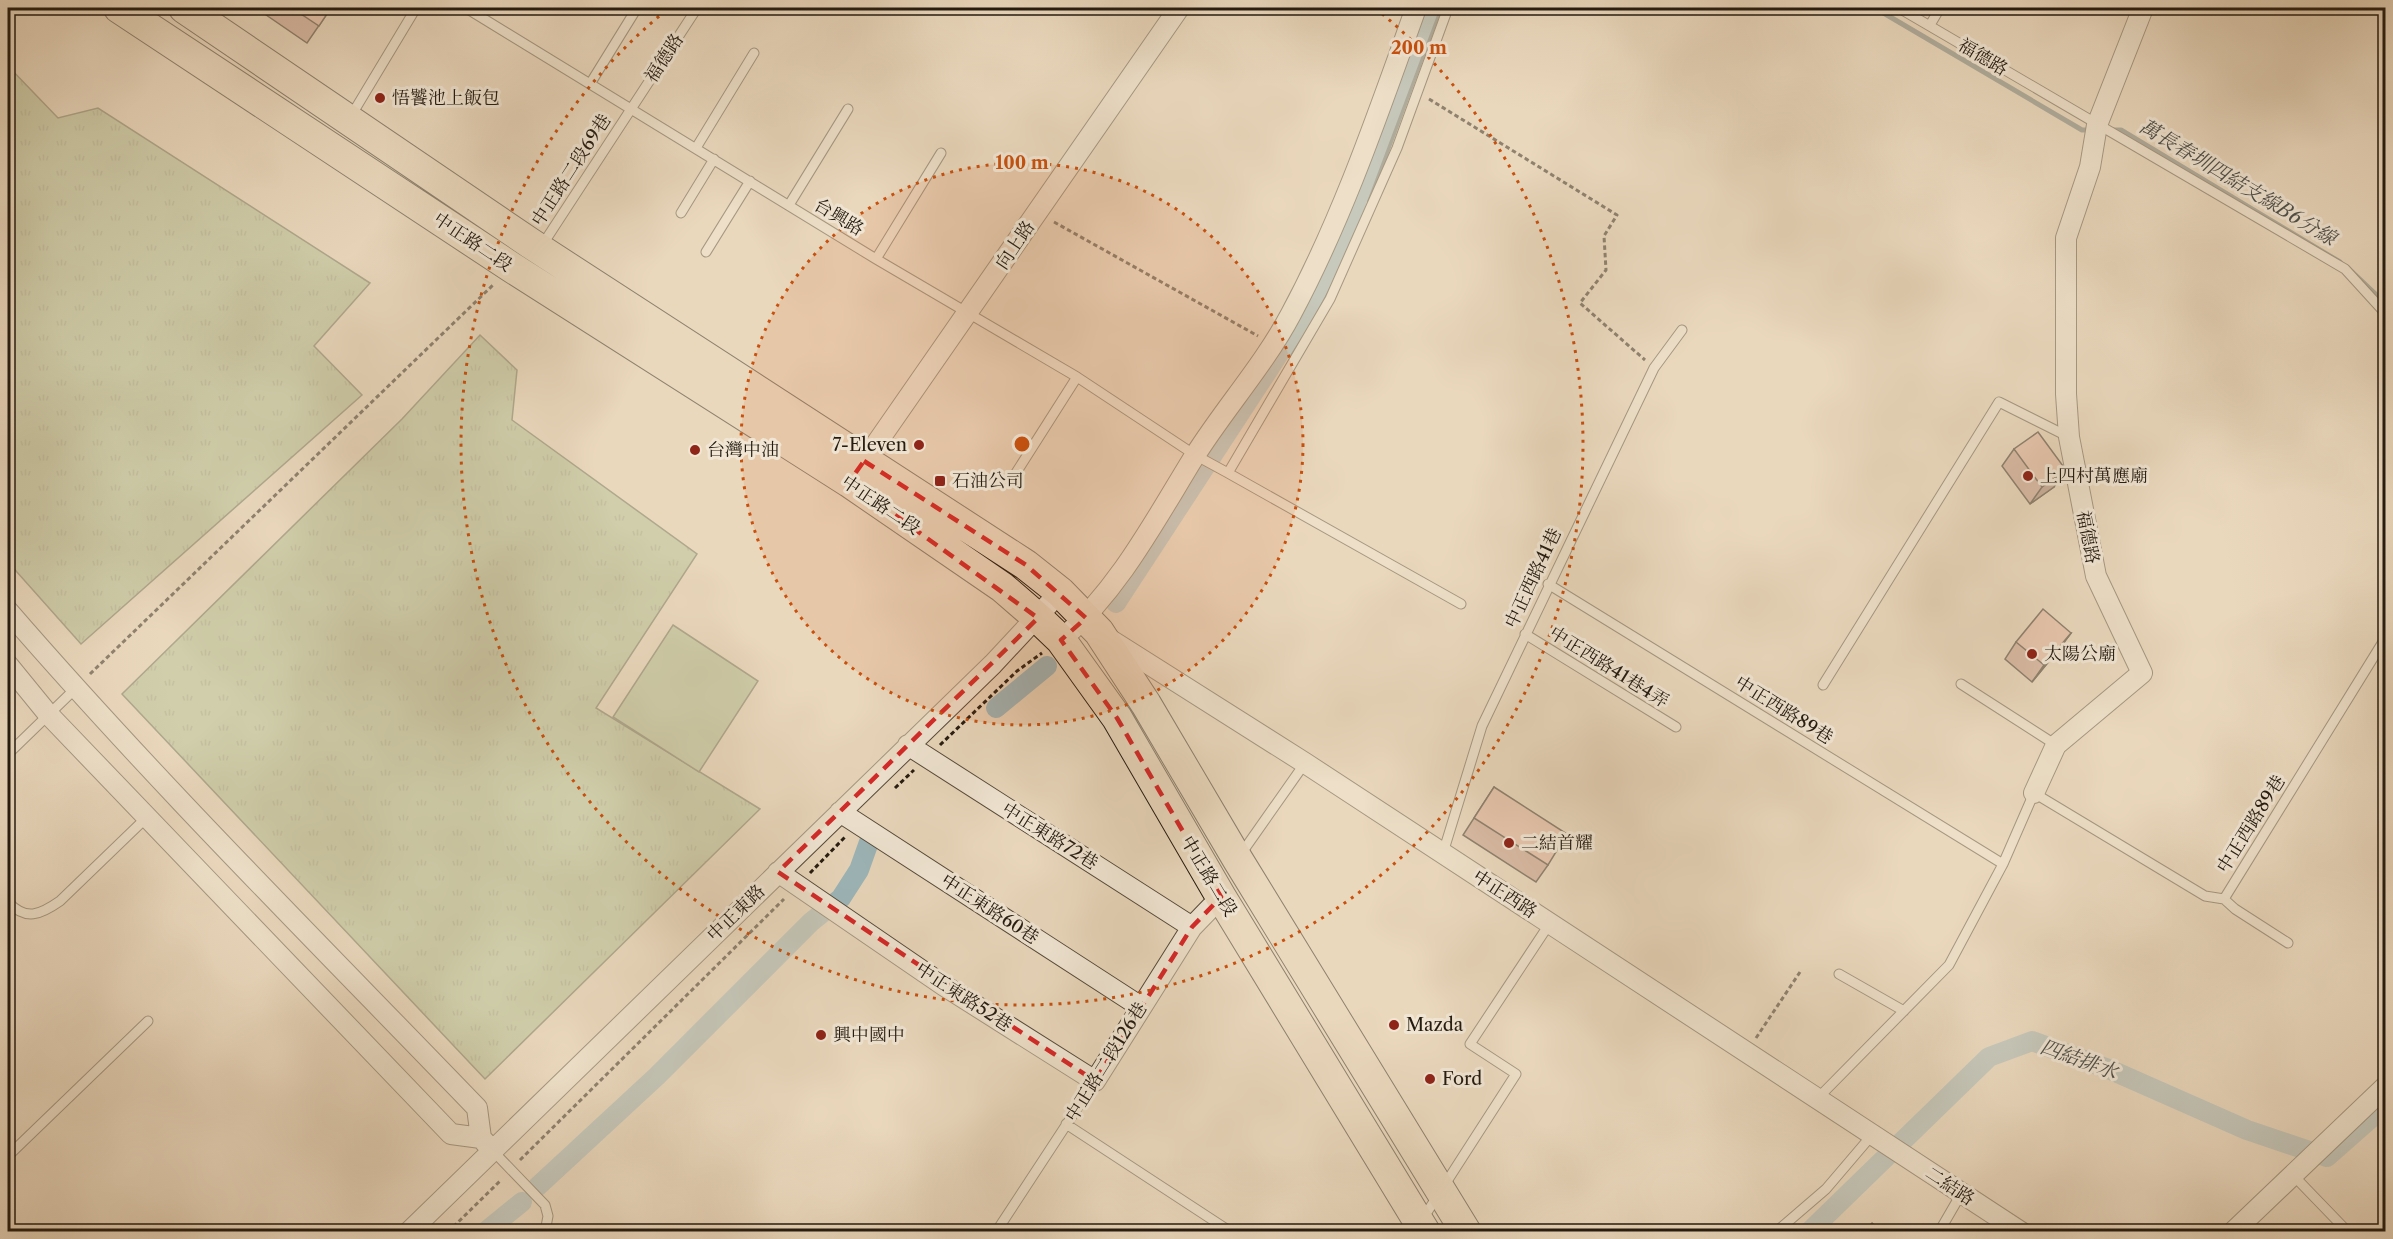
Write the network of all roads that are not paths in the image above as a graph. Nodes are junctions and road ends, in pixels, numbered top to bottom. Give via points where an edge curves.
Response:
1 (119, 8) edge
2 (184, 8) edge
3 (416, 8) edge
4 (466, 8) edge
5 (637, 8) edge
6 (697, 8) edge
7 (1179, 8) edge
8 (1416, 8) edge
9 (1448, 8) edge
10 (1899, 8) edge
11 (1940, 8) edge
12 (2143, 8) edge
13 (1930, 26) junction
14 (754, 53) dead end
15 (590, 84) junction
16 (631, 109) junction
17 (848, 109) dead end
18 (349, 119) junction
19 (2097, 124) junction
20 (696, 148) junction
21 (941, 153) dead end
22 (714, 159) junction
23 (750, 182) junction
24 (789, 206) junction
25 (681, 213) dead end
26 (539, 249) junction
27 (706, 252) dead end
28 (876, 259) junction
29 (968, 314) junction
30 (2385, 314) edge
31 (1683, 330) dead end
32 (1077, 377) junction
33 (2068, 436) junction
34 (1195, 455) junction
35 (857, 471) junction
36 (1228, 473) junction
37 (1014, 476) dead end
38 (1548, 584) junction
39 (1060, 592) junction
40 (1461, 604) dead end
41 (8, 611) edge
42 (1038, 618) junction
43 (1093, 625) junction
44 (1525, 634) junction
45 (2385, 637) edge
46 (1061, 640) junction
47 (8, 665) edge
48 (1961, 684) dead end
49 (1823, 685) dead end
50 (75, 688) junction
51 (48, 714) junction
52 (1677, 728) dead end
53 (908, 745) junction
54 (2056, 745) junction
55 (8, 754) edge
56 (1305, 763) junction
57 (2034, 793) junction
58 (840, 812) junction
59 (146, 818) junction
60 (1443, 853) junction
61 (1238, 860) junction
62 (2002, 864) junction
63 (777, 872) junction
64 (1221, 897) junction
65 (2224, 899) junction
66 (8, 902) edge
67 (1550, 923) junction
68 (1192, 927) junction
69 (2288, 943) dead end
70 (1839, 974) dead end
71 (1141, 1007) junction
72 (1904, 1011) junction
73 (148, 1021) dead end
74 (1095, 1081) junction
75 (2385, 1086) edge
76 (1818, 1098) junction
77 (1066, 1124) junction
78 (1872, 1135) junction
79 (487, 1144) junction
80 (8, 1156) edge
81 (1909, 1159) joint
82 (2296, 1171) junction
83 (1442, 1189) junction
84 (1962, 1194) junction
85 (1420, 1229) edge
86 (409, 1232) edge
87 (545, 1232) edge
88 (996, 1232) edge
89 (1231, 1232) edge
90 (1466, 1232) edge
91 (1776, 1232) edge
92 (1939, 1232) edge
93 (2021, 1232) edge
94 (2233, 1232) edge
95 (2348, 1232) edge

1 - 35 main road, 中正路二段 via 511,267
2 - 18 main road, 中正路二段
3 - 18 lane
4 - 15 lane, 台興路
5 - 15 lane
6 - 16 lane, 福德路
7 - 29 street, 向上路
8 - 34 street via 1337,219 1290,316
9 - 36 lane via 1397,148 1330,299
10 - 13 lane, 福德路
11 - 13 lane
12 - 19 street, 福德路
13 - 19 lane, 福德路
14 - 20 lane
15 - 16 lane, 台興路
16 - 20 lane, 台興路
16 - 26 lane, 中正路二段69巷
17 - 24 lane
18 - 26 main road, 中正路二段
19 - 30 lane, 福德路 via 2345,269
19 - 33 street, 福德路 via 2090,167 2066,238
20 - 22 lane, 台興路
21 - 28 lane
22 - 23 lane, 台興路
22 - 25 lane
23 - 24 lane, 台興路
23 - 27 lane
24 - 28 lane, 台興路
26 - 35 main road, 中正路二段
28 - 29 lane, 台興路
29 - 32 lane, 台興路
29 - 35 street, 向上路
31 - 38 lane, 中正西路41巷 via 1654,368
32 - 34 lane, 台興路
32 - 37 lane
33 - 49 lane via 1999,402
33 - 54 street, 福德路 via 2096,576 2142,673
34 - 36 lane, 台興路
34 - 43 street
35 - 39 main road, 中正路二段 via 1026,565
35 - 42 main road, 中正路二段
36 - 40 lane, 台興路
38 - 44 lane, 中正西路41巷
38 - 62 lane, 中正西路89巷
39 - 42 street, 中正東路
39 - 43 main road, 中正路二段
41 - 50 street
42 - 46 main road, 中正路二段
42 - 53 street, 中正東路
43 - 46 street
43 - 56 street, 中正西路
43 - 61 main road, 中正路二段 via 1146,704
44 - 52 lane, 中正西路41巷4弄
44 - 60 lane, 中正西路41巷 via 1482,726
45 - 65 lane, 中正西路89巷
46 - 64 main road, 中正路二段 via 1117,718
47 - 51 street
48 - 54 lane
50 - 51 lane
50 - 79 street via 477,1108
51 - 55 lane
51 - 59 street
53 - 58 street, 中正東路
53 - 68 street, 中正東路72巷
54 - 57 street, 福德路
56 - 60 street, 中正西路
56 - 61 lane
57 - 62 lane
57 - 65 lane, 中正西路89巷 via 2205,896
58 - 63 street, 中正東路
58 - 71 street, 中正東路60巷
59 - 66 lane via 47,911 34,915 18,912
59 - 79 street via 451,1134
60 - 67 street, 中正西路
61 - 83 main road, 中正路二段
62 - 72 lane via 1949,965
63 - 74 street, 中正東路52巷
63 - 79 street, 中正東路
64 - 68 street, 中正路二段126巷
64 - 85 main road, 中正路二段
65 - 69 lane
67 - 76 street, 中正西路
67 - 83 lane via 1470,1044 1516,1074
68 - 71 street, 中正路二段126巷
70 - 72 lane
71 - 74 street, 中正路二段126巷
72 - 76 lane
73 - 80 lane
74 - 77 lane, 中正路二段126巷
75 - 82 street
76 - 78 street, 中正西路
77 - 88 lane, 中正路二段126巷
77 - 89 lane
78 - 81 street, 中正西路
78 - 91 lane via 1826,1189
79 - 86 street, 中正東路
79 - 87 lane via 545,1204
81 - 84 street, 二結路
82 - 94 street
82 - 95 lane
83 - 85 lane
83 - 90 main road, 中正路二段
84 - 92 lane
84 - 93 street, 二結路

